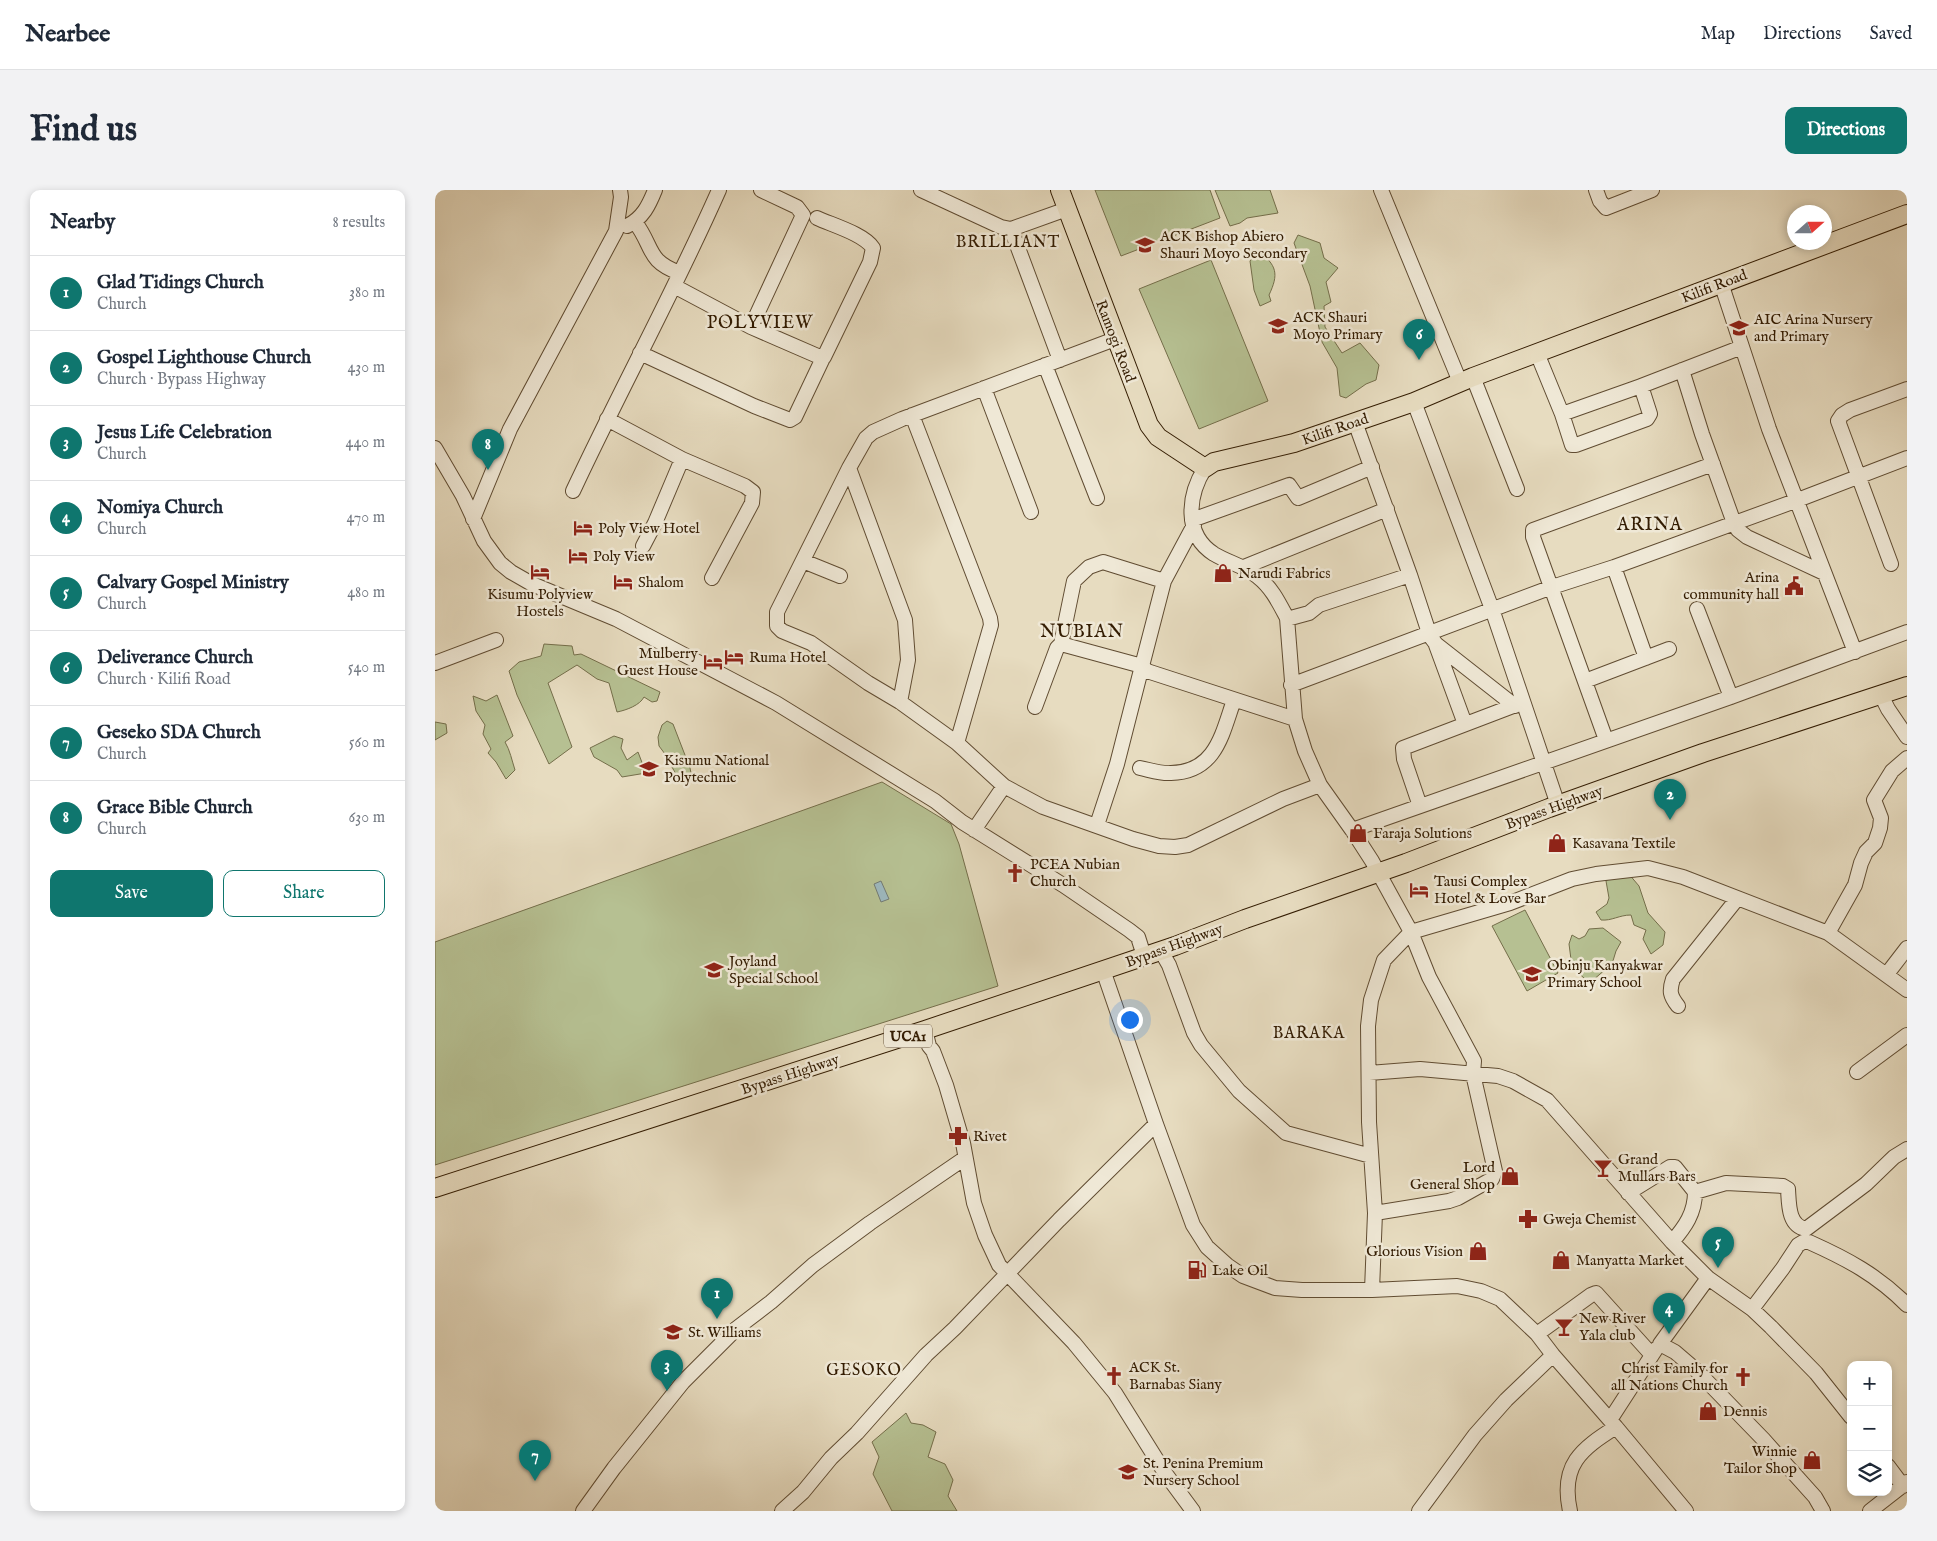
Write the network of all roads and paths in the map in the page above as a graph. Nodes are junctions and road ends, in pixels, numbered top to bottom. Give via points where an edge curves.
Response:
1 (620, 190) edge
2 (655, 190) edge
3 (719, 190) edge
4 (761, 190) edge
5 (921, 190) edge
6 (1061, 190) edge
7 (1381, 190) edge
8 (1596, 190) edge
9 (1652, 190) edge
10 (950, 196) edge
11 (1067, 209) junction
12 (1907, 214) edge
13 (817, 218) dead end
14 (635, 222) junction
15 (1011, 229) junction
16 (616, 231) junction
17 (680, 273) junction
18 (1721, 283) junction
19 (674, 286) junction
20 (751, 327) junction
21 (1115, 339) junction
22 (1742, 347) junction
23 (639, 353) junction
24 (1537, 353) junction
25 (823, 358) junction
26 (1060, 360) junction
27 (1045, 365) junction
28 (1682, 370) junction
29 (1467, 379) junction
30 (1641, 386) junction
31 (984, 388) junction
32 (1907, 389) edge
33 (1414, 402) junction
34 (1562, 414) junction
35 (912, 415) junction
36 (607, 419) junction
37 (1355, 422) junction
38 (435, 448) edge
39 (1907, 458) edge
40 (682, 459) junction
41 (1713, 464) junction
42 (1372, 467) junction
43 (849, 468) junction
44 (1205, 468) junction
45 (1858, 476) junction
46 (1517, 488) dead end
47 (573, 491) dead end
48 (1097, 498) dead end
49 (1795, 501) junction
50 (1387, 509) junction
51 (1031, 512) dead end
52 (473, 519) junction
53 (1193, 522) junction
54 (1734, 523) junction
55 (643, 546) dead end
56 (803, 561) junction
57 (1891, 564) dead end
58 (1244, 567) junction
59 (1614, 567) junction
60 (1824, 573) junction
61 (1410, 575) junction
62 (840, 576) dead end
63 (712, 578) dead end
64 (1164, 581) junction
65 (1552, 587) junction
66 (1697, 608) dead end
67 (1492, 609) junction
68 (1287, 619) junction
69 (1907, 632) edge
70 (1432, 638) junction
71 (496, 640) dead end
72 (1061, 644) junction
73 (1669, 649) dead end
74 (1855, 652) junction
75 (1646, 658) junction
76 (435, 663) edge
77 (1142, 666) junction
78 (1585, 681) junction
79 (1291, 684) junction
80 (1907, 686) edge
81 (1881, 695) junction
82 (1731, 697) junction
83 (1234, 700) junction
84 (900, 702) junction
85 (1520, 704) junction
86 (1035, 707) dead end
87 (1295, 719) junction
88 (1465, 724) junction
89 (1907, 737) edge
90 (1606, 740) junction
91 (957, 743) junction
92 (1907, 758) edge
93 (1545, 761) junction
94 (1140, 768) dead end
95 (1320, 785) junction
96 (1004, 786) junction
97 (1558, 805) junction
98 (1420, 806) junction
99 (1097, 825) junction
100 (974, 830) junction
101 (1352, 830) junction
102 (1377, 872) junction
103 (1737, 898) junction
104 (1411, 932) junction
105 (1828, 933) junction
106 (1907, 948) edge
107 (1161, 951) junction
108 (1144, 956) junction
109 (1103, 970) junction
110 (1887, 974) junction
111 (1907, 990) edge
112 (1678, 1006) dead end
113 (925, 1030) junction
114 (1907, 1035) edge
115 (1857, 1072) dead end
116 (1369, 1073) junction
117 (1473, 1074) junction
118 (1155, 1124) junction
119 (1907, 1150) edge
120 (1371, 1156) junction
121 (965, 1158) junction
122 (435, 1188) edge
123 (1695, 1192) junction
124 (1628, 1193) junction
125 (1375, 1213) junction
126 (1671, 1242) junction
127 (1007, 1274) junction
128 (1708, 1278) junction
129 (1372, 1290) junction
130 (1907, 1305) edge
131 (1753, 1309) junction
132 (1537, 1334) junction
133 (1655, 1349) junction
134 (1553, 1356) junction
135 (1847, 1412) edge
136 (1613, 1423) junction
137 (1892, 1470) edge
138 (1905, 1484) edge
139 (583, 1511) edge
140 (782, 1511) edge
141 (1193, 1511) edge
142 (1419, 1511) edge
143 (1570, 1511) edge
144 (1686, 1511) edge
145 (1823, 1511) edge
146 (1870, 1511) edge

1 - 16 street
2 - 14 street via 645,211
3 - 17 street
4 - 20 street via 797,207 803,215
5 - 10 street
6 - 11 main road, Ramogi Road
7 - 29 street
8 - 9 street via 1606,208
10 - 15 street via 1001,227
11 - 15 street
11 - 21 main road, Ramogi Road
12 - 18 main road, Kilifi Road
13 - 25 street via 859,236 873,248 870,262
14 - 16 street
14 - 17 street via 655,259 665,268
15 - 26 street
16 - 52 street via 510,429
17 - 19 street
18 - 22 street
18 - 24 main road, Kilifi Road
19 - 20 street
19 - 23 street
20 - 25 street
21 - 26 street
21 - 44 main road, Ramogi Road via 1149,425 1157,437
22 - 28 street
22 - 49 street
23 - 25 street via 790,420 795,417
23 - 36 street
24 - 29 main road, Kilifi Road
24 - 34 street
26 - 27 street
27 - 31 street
27 - 48 street
28 - 30 street
28 - 41 street
29 - 33 main road, Kilifi Road
29 - 46 street
30 - 34 street
30 - 34 street via 1650,411 1647,419 1576,445 1570,442
31 - 35 street
31 - 51 street
32 - 45 street via 1850,410 1838,421
33 - 37 main road, Kilifi Road
33 - 67 street
35 - 43 street via 873,432
35 - 91 street via 991,625
36 - 40 street
36 - 47 street
37 - 42 street
37 - 44 main road, Kilifi Road via 1294,443 1213,462
38 - 52 street
39 - 45 street
40 - 55 street
40 - 63 street via 753,492 752,503
41 - 54 street
41 - 65 street via 1533,530 1533,538
42 - 50 street
42 - 53 street via 1298,498 1289,485
43 - 56 street
43 - 84 street via 905,620 908,660
44 - 53 street via 1197,480 1191,504
45 - 49 street
45 - 57 street
49 - 54 street
49 - 60 street
50 - 58 street
50 - 61 street
52 - 100 street via 492,554 511,572 616,619 776,703 935,801
53 - 58 street via 1203,544 1214,554
53 - 64 street
54 - 59 street
54 - 60 street via 1747,537
56 - 62 street
56 - 84 street via 777,612 777,626 811,643
58 - 68 street via 1272,591
59 - 65 street
59 - 75 street
60 - 74 street
61 - 68 street
61 - 70 street
64 - 72 street via 1103,562 1089,567 1074,581
64 - 77 street
65 - 67 street
65 - 78 street
66 - 82 street
67 - 70 street
67 - 85 street
68 - 79 street
69 - 74 street
70 - 79 street
70 - 85 street
70 - 88 street
71 - 76 street
72 - 77 street
72 - 86 street
73 - 75 street
74 - 82 street
75 - 78 street
77 - 83 street via 1147,671
77 - 99 street via 1117,764
78 - 90 street
79 - 87 street
80 - 81 main road, Bypass Highway / UCA1
81 - 89 street
81 - 97 main road, Bypass Highway / UCA1
82 - 90 street
83 - 87 street
83 - 94 street via 1219,745 1203,764 1171,774
84 - 91 street
85 - 88 street
85 - 93 street
87 - 95 street
88 - 98 street via 1403,748
90 - 93 street
91 - 96 street
92 - 105 street via 1892,771 1874,800 1881,818 1875,843 1866,852 1855,884
93 - 97 street
93 - 98 street
95 - 99 street via 1183,846 1159,846
95 - 101 street
96 - 99 street via 1043,807
96 - 100 street
97 - 102 main road, Bypass Highway / UCA1
98 - 101 street
100 - 108 street via 1129,930 1138,937
101 - 102 street
102 - 104 street
102 - 107 main road, Bypass Highway / UCA1
103 - 104 street via 1683,876 1648,868 1572,879 1510,903
103 - 105 street
103 - 112 street via 1673,978 1671,996
104 - 116 street via 1384,960 1377,978 1368,1026
104 - 117 street via 1429,977 1472,1055
105 - 110 street
106 - 110 street
107 - 108 main road, Bypass Highway / UCA1
107 - 120 street via 1194,1033 1239,1091 1286,1132
108 - 109 main road, Bypass Highway / UCA1
109 - 113 main road, Bypass Highway / UCA1
109 - 118 street
110 - 111 street
113 - 121 street via 946,1085
113 - 122 main road, Bypass Highway / UCA1
114 - 115 street
116 - 117 street via 1419,1069
116 - 120 street
117 - 124 street via 1505,1078 1547,1100
117 - 125 street via 1495,1171 1493,1179 1449,1201
118 - 127 street
118 - 129 street via 1193,1225 1207,1247 1227,1265 1243,1276 1275,1288
119 - 123 street via 1806,1229 1793,1221 1788,1189 1783,1186 1726,1183
120 - 125 street
121 - 127 street via 974,1203 985,1235 999,1265
121 - 139 street via 813,1265 737,1328 683,1382
123 - 124 street via 1675,1167 1670,1167
123 - 126 street via 1695,1203 1685,1228
124 - 126 street
125 - 129 street
126 - 128 street
127 - 140 street via 926,1355 857,1434
127 - 141 street via 1074,1343 1115,1393
128 - 131 street
128 - 133 street
129 - 132 street via 1457,1286 1481,1291 1500,1298
130 - 131 street via 1888,1286 1843,1257 1803,1242 1797,1245
131 - 135 street via 1816,1373
132 - 133 street via 1596,1293
132 - 134 street
133 - 136 street
133 - 145 street via 1675,1352 1739,1413 1815,1497
134 - 136 street
134 - 142 street via 1481,1428
136 - 143 street via 1578,1456 1572,1468 1567,1498
136 - 144 street
137 - 138 street
138 - 146 street

